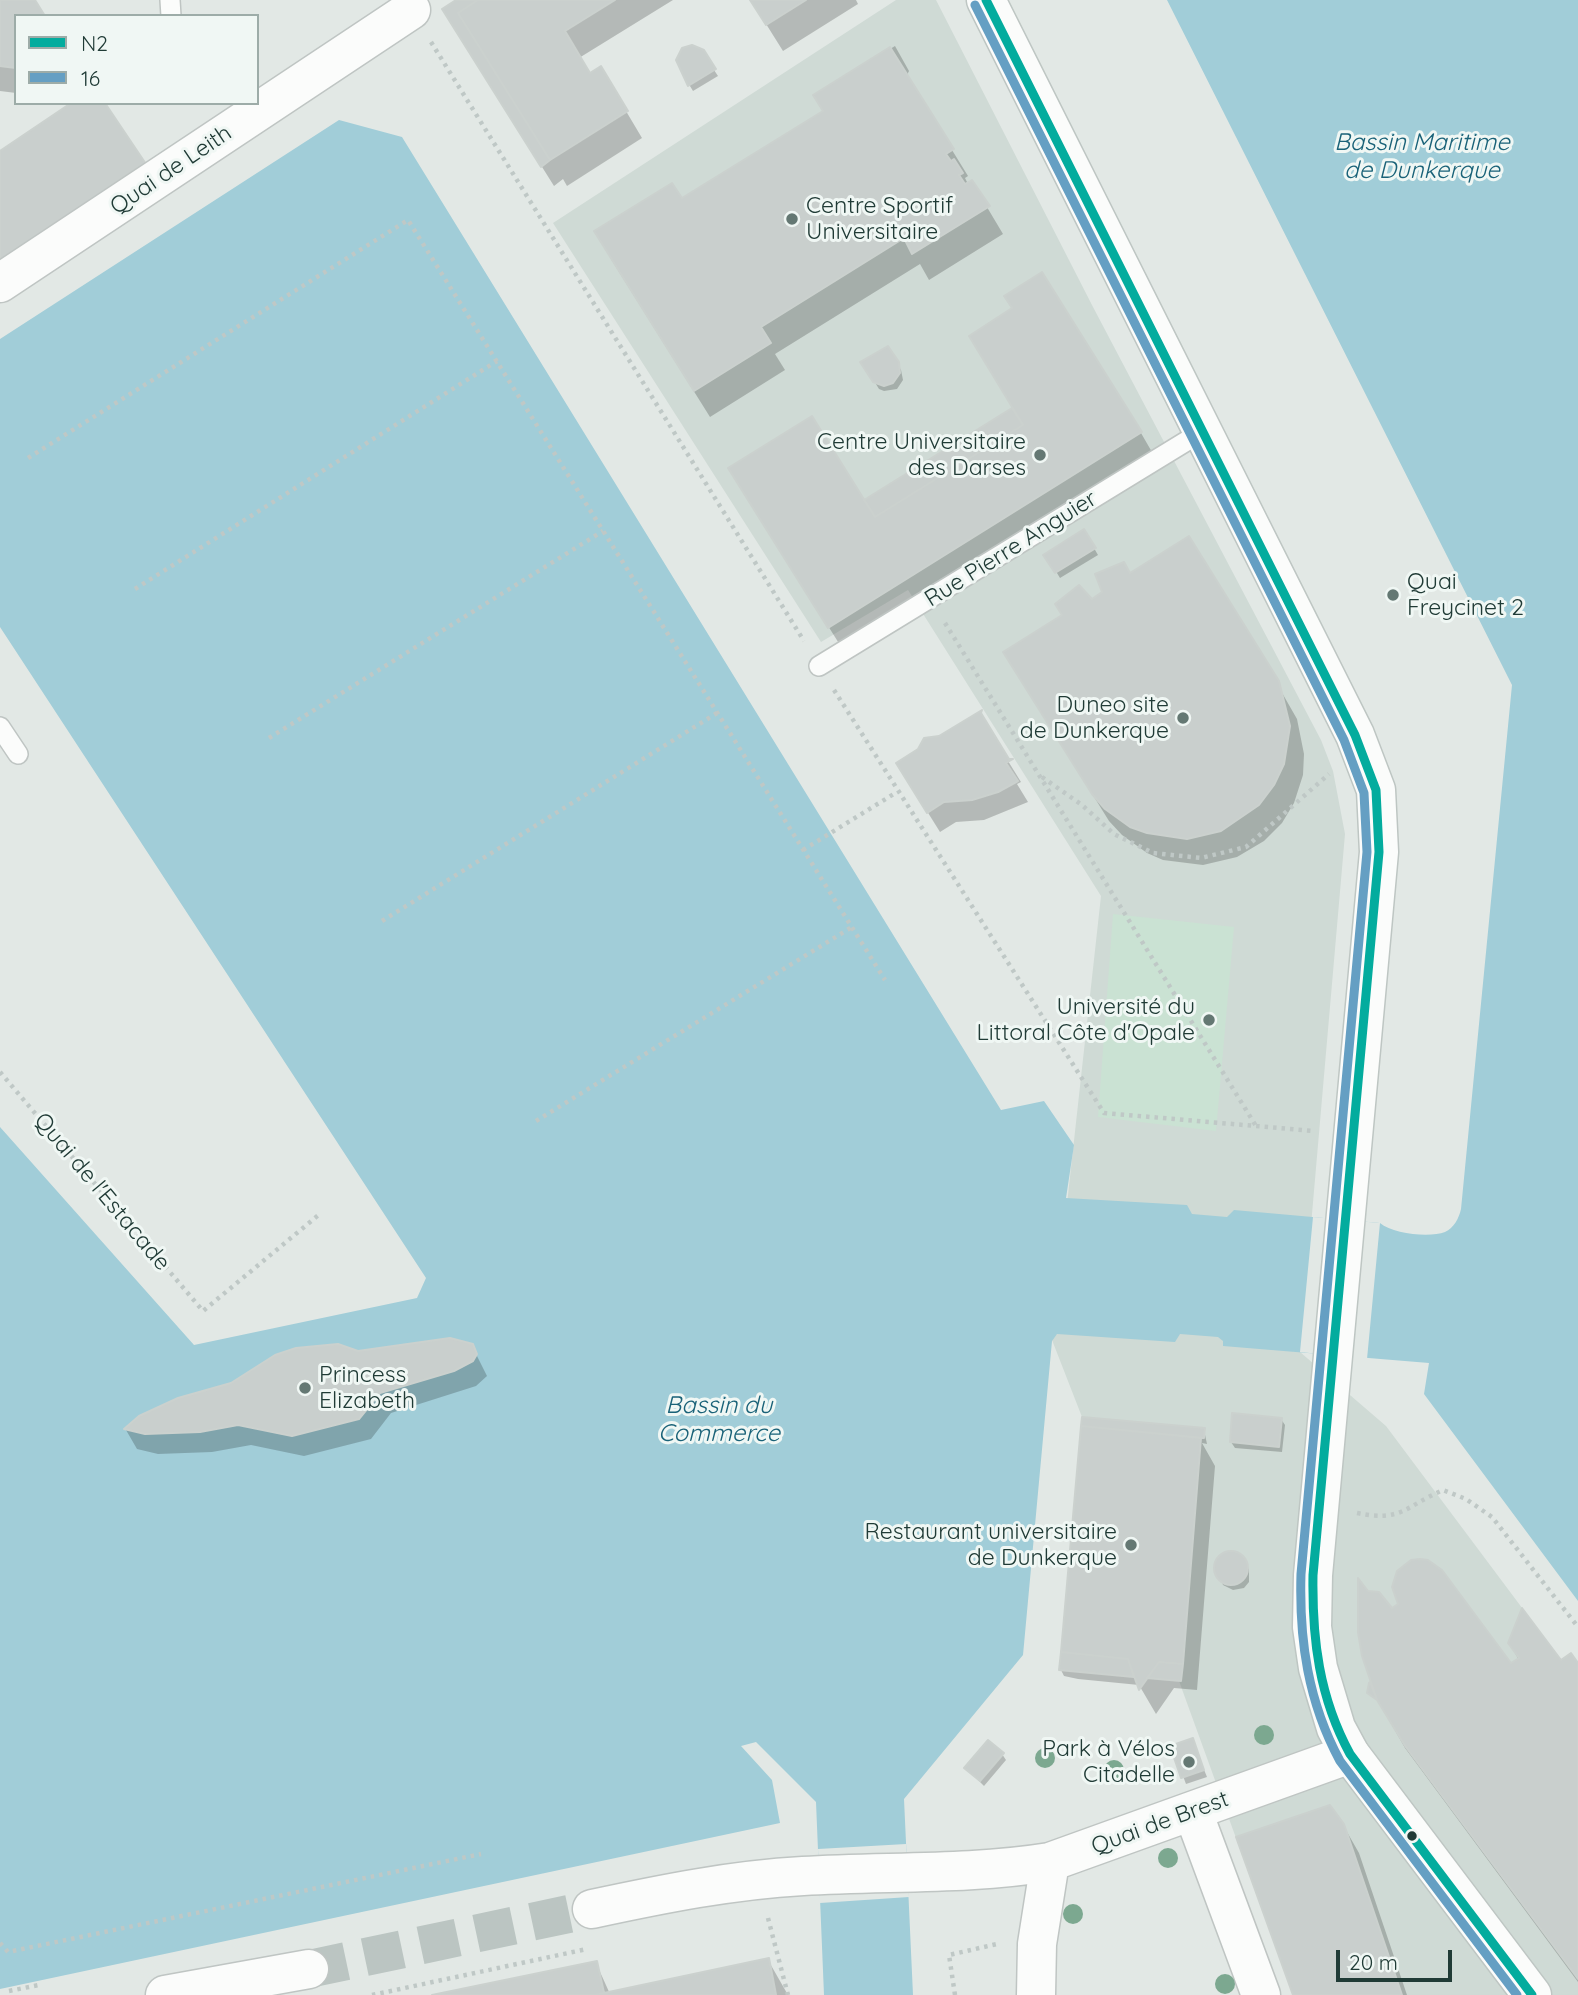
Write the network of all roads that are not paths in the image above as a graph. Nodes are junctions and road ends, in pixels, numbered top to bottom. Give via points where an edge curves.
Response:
1 (986, 0) edge
2 (411, 10) dead end
3 (0, 284) edge
4 (1203, 431) junction
5 (819, 666) dead end
6 (0, 727) edge
7 (18, 754) dead end
8 (1350, 1754) junction
9 (1193, 1812) junction
10 (1050, 1861) junction
11 (592, 1909) tunnel mouth
12 (309, 1969) tunnel mouth
13 (197, 1993) edge
14 (165, 1995) edge
15 (1036, 1995) edge
16 (1261, 1995) edge
17 (1532, 1995) edge

1 - 4 street
2 - 3 street, Quai de Leith
4 - 5 lane, Rue Pierre Anguier
4 - 8 street via 1364,756 1379,809 1379,852 1313,1575 1314,1648 1329,1710
6 - 7 lane
8 - 9 street, Quai de Brest
8 - 17 street
9 - 10 street, Quai de Brest
9 - 16 street
10 - 11 street, Quai de Brest via 697,1887
10 - 15 street via 1037,1944
12 - 13 street
13 - 14 street

